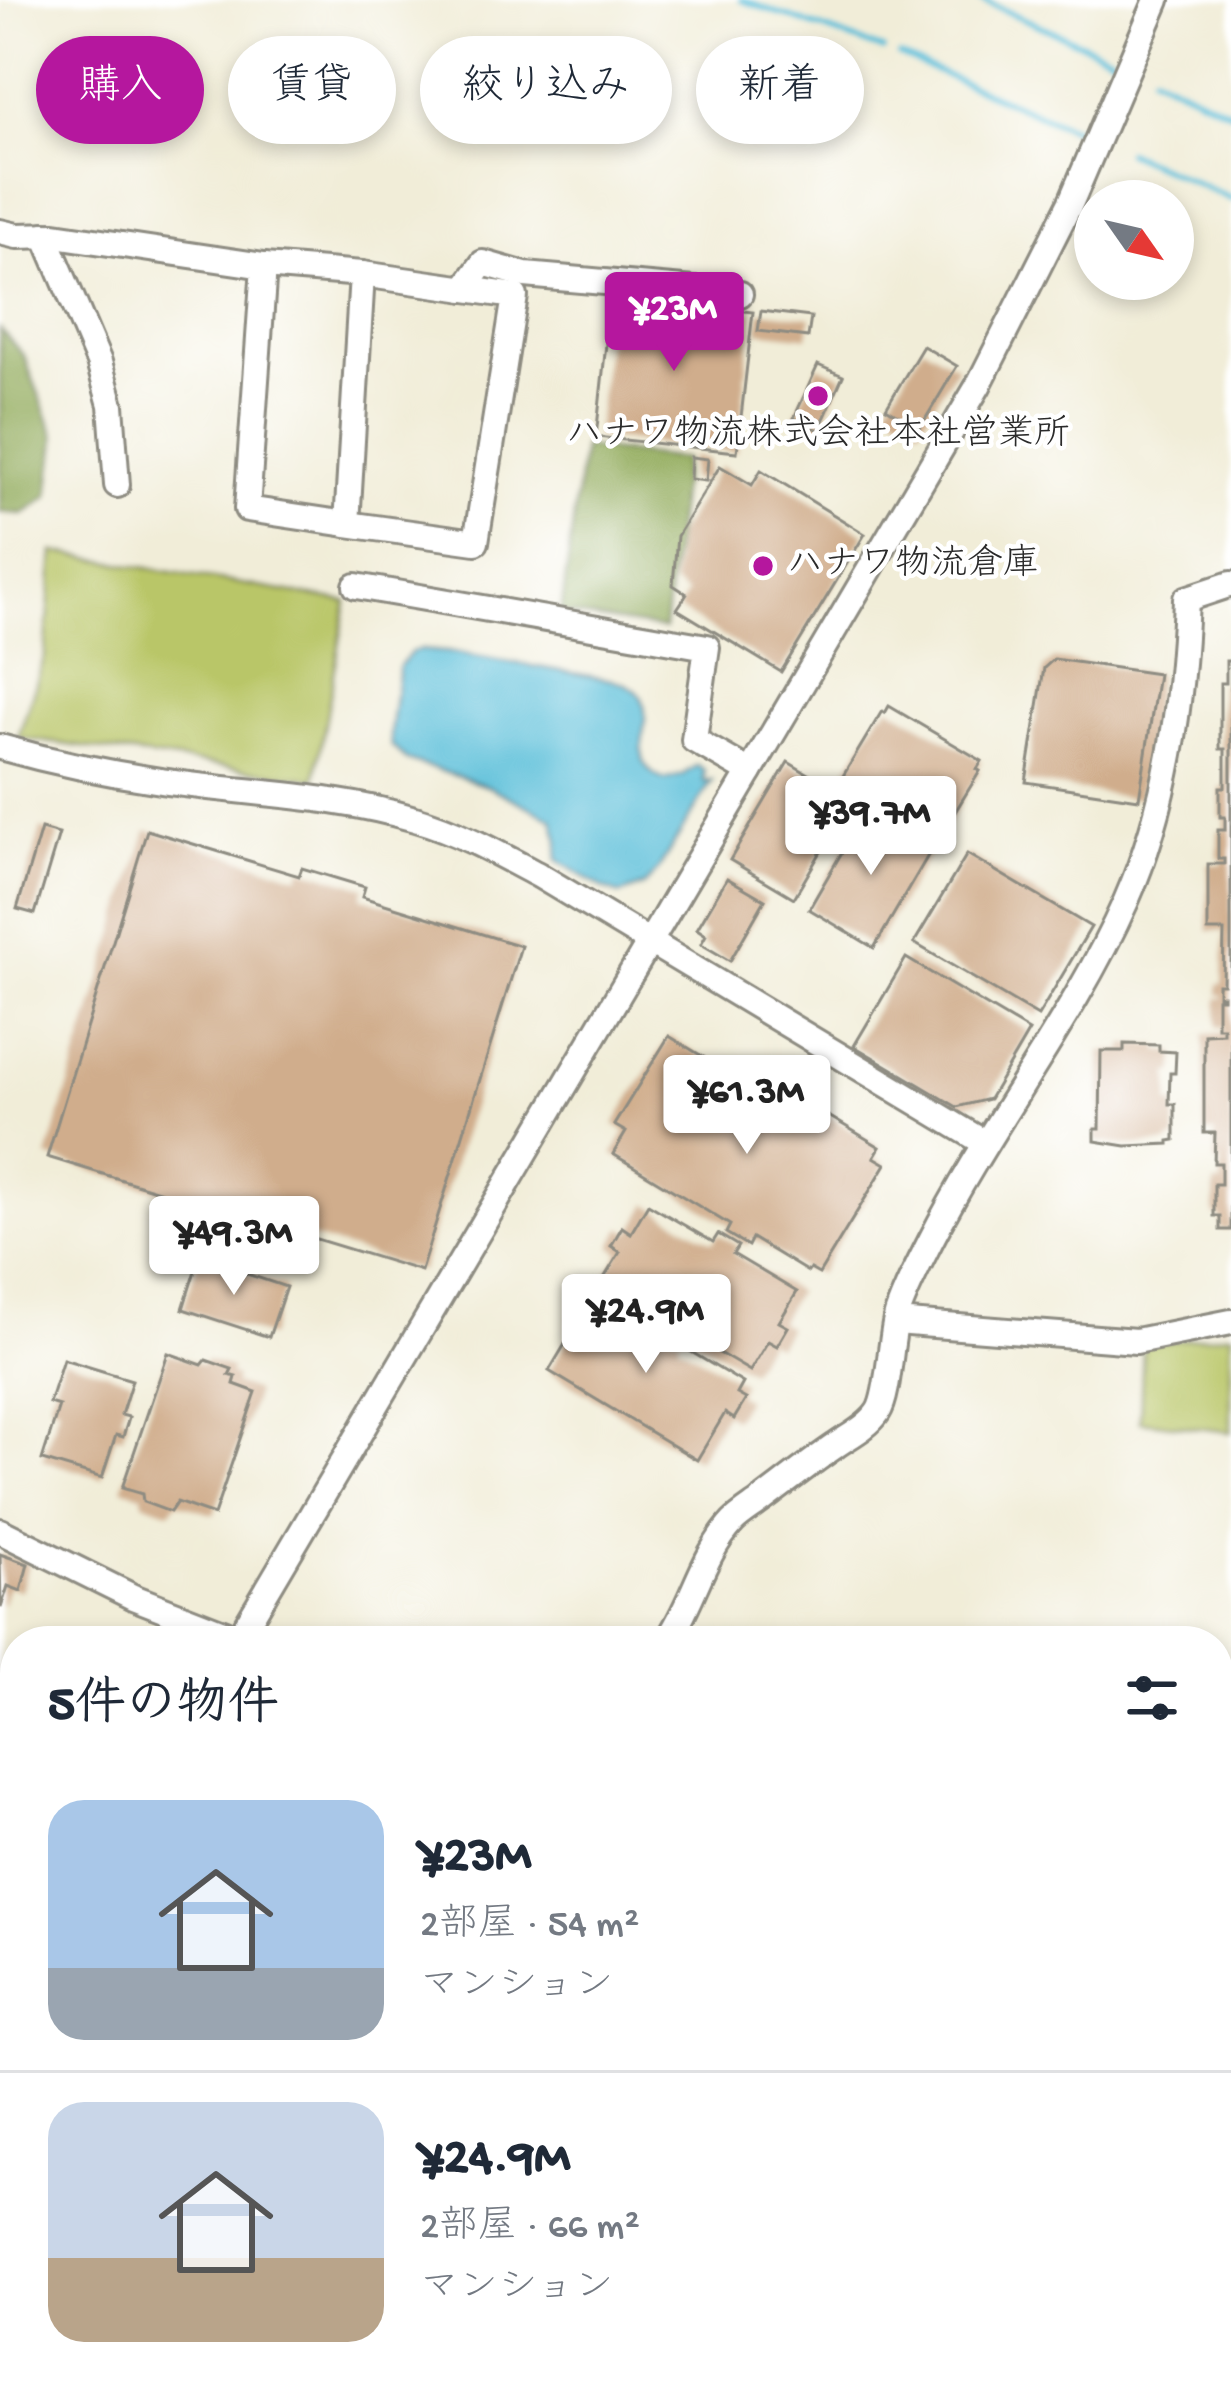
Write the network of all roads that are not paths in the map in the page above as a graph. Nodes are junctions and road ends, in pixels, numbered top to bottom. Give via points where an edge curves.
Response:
1 (1157, 0) edge
2 (0, 232) edge
3 (45, 235) junction
4 (264, 266) junction
5 (362, 274) junction
6 (464, 289) junction
7 (740, 294) dead end
8 (118, 485) dead end
9 (346, 524) junction
10 (1231, 584) edge
11 (356, 586) dead end
12 (0, 747) edge
13 (750, 772) junction
14 (650, 942) junction
15 (986, 1143) junction
16 (896, 1322) junction
17 (1231, 1322) edge
18 (0, 1531) edge
19 (206, 1626) edge
20 (249, 1626) edge
21 (678, 1626) edge

1 - 13 street via 1070,204 978,386
2 - 3 street
3 - 4 street
3 - 8 street via 99,362
4 - 5 street
4 - 9 street via 247,509
5 - 6 street
5 - 9 street
6 - 7 street via 483,263 525,275
6 - 9 street via 515,296 476,542
10 - 15 street via 1186,599 1167,772 1134,879 1083,986
11 - 13 street via 706,647 694,740
12 - 14 street via 162,782 332,800 413,818 464,836
13 - 14 street
14 - 15 street
14 - 20 street
15 - 16 street
16 - 17 street via 1136,1341
16 - 21 street via 876,1416 733,1522
18 - 19 street

